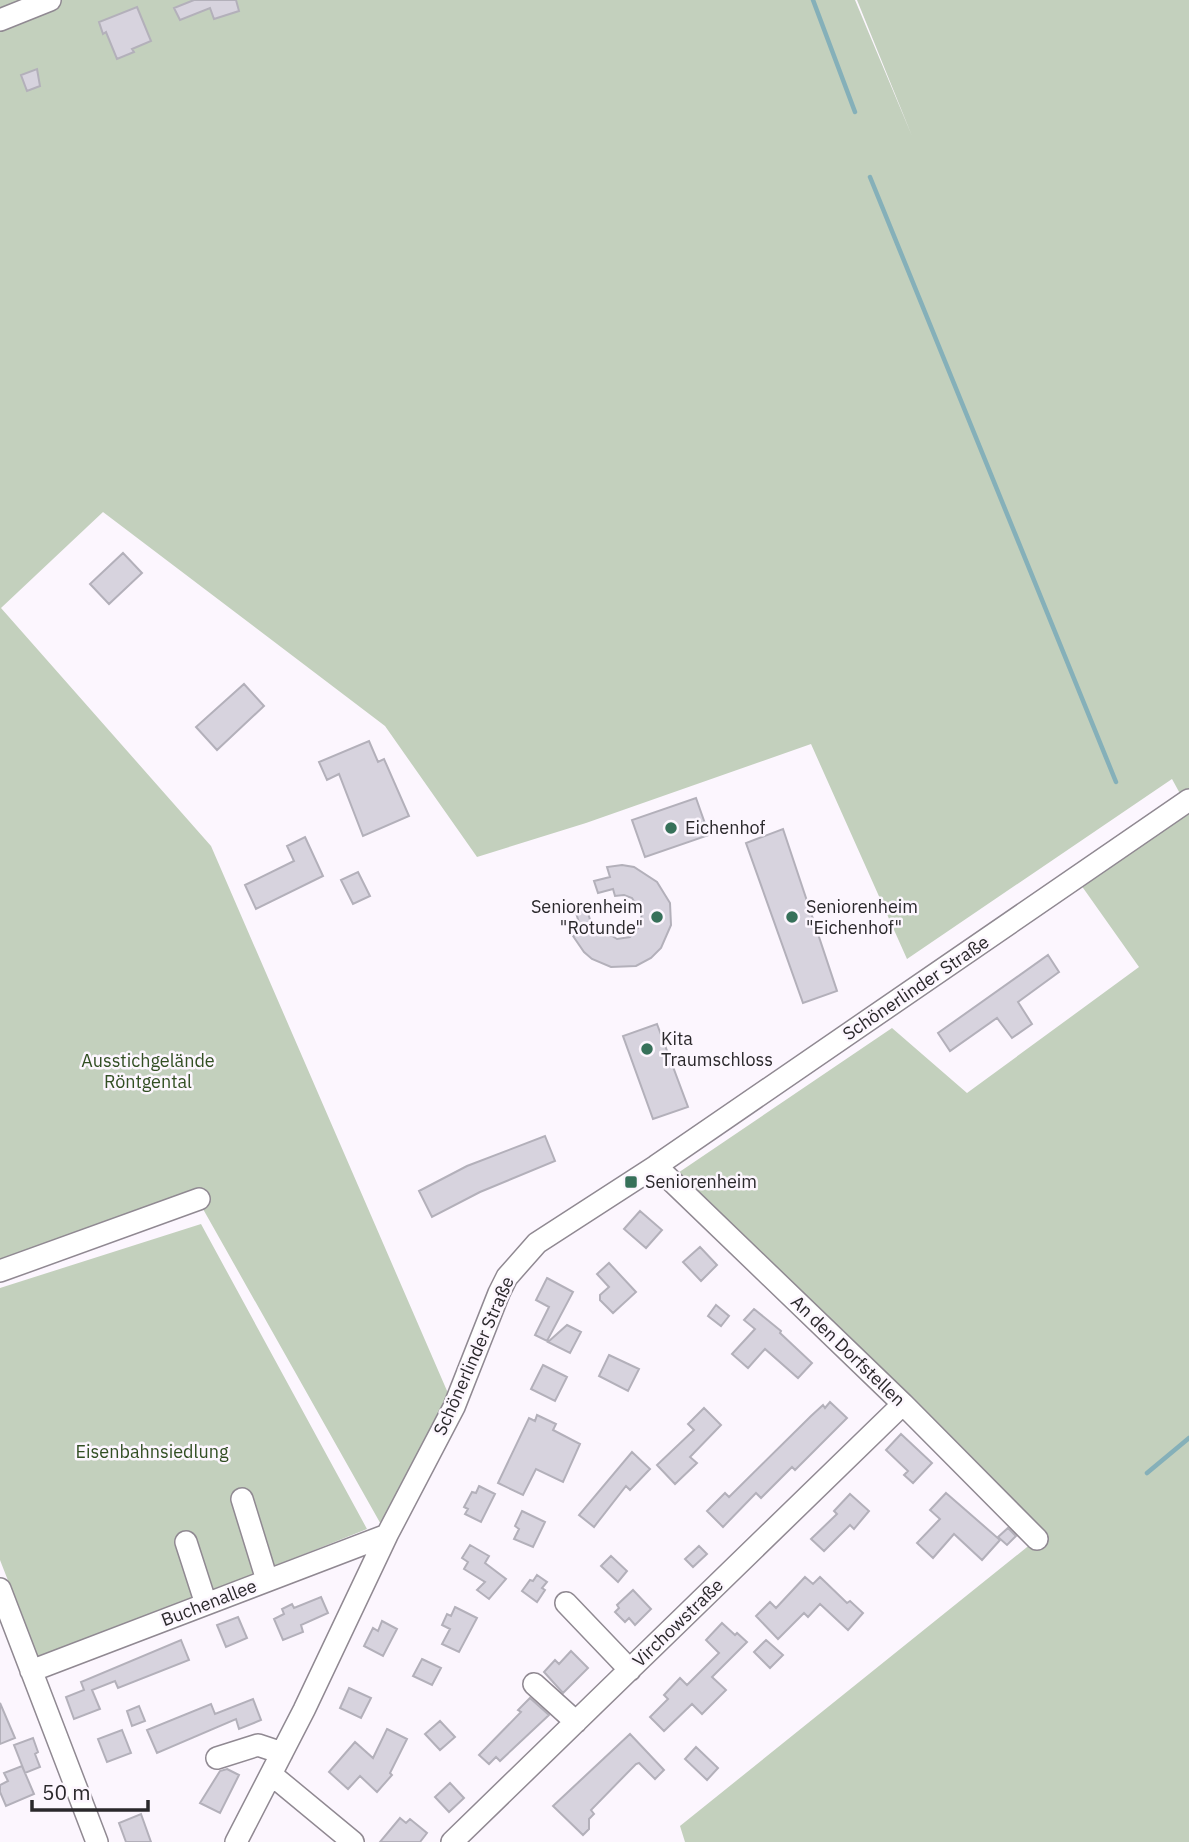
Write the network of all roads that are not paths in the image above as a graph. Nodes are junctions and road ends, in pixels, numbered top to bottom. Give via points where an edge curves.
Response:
1 (50, 0) edge
2 (0, 20) edge
3 (1189, 800) edge
4 (656, 1166) junction
5 (199, 1199) dead end
6 (0, 1271) edge
7 (903, 1404) junction
8 (242, 1499) dead end
9 (387, 1535) junction
10 (1037, 1539) dead end
11 (186, 1542) dead end
12 (267, 1580) junction
13 (0, 1589) edge
14 (566, 1603) dead end
15 (206, 1604) junction
16 (629, 1670) junction
17 (32, 1671) junction
18 (534, 1684) dead end
19 (576, 1722) junction
20 (282, 1753) junction
21 (217, 1758) dead end
22 (270, 1776) junction
23 (97, 1842) edge
24 (236, 1842) edge
25 (353, 1842) edge
26 (452, 1842) edge

1 - 2 street
3 - 4 street, Schönerlinder Straße
4 - 7 street, An den Dorfstellen
4 - 9 street, Schönerlinder Straße via 537,1243 507,1277 454,1407
5 - 6 street
7 - 10 street, An den Dorfstellen
7 - 16 street, Virchowstraße
8 - 12 street
9 - 12 street, Buchenallee
9 - 20 street, Schönerlinder Straße
11 - 15 street
12 - 15 street, Buchenallee
13 - 17 street
14 - 16 street
15 - 17 street, Buchenallee
16 - 19 street, Virchowstraße
17 - 23 street
18 - 19 street
19 - 26 street, Virchowstraße
20 - 21 street via 258,1745
20 - 22 street, Schönerlinder Straße
22 - 24 street, Schönerlinder Straße
22 - 25 street

